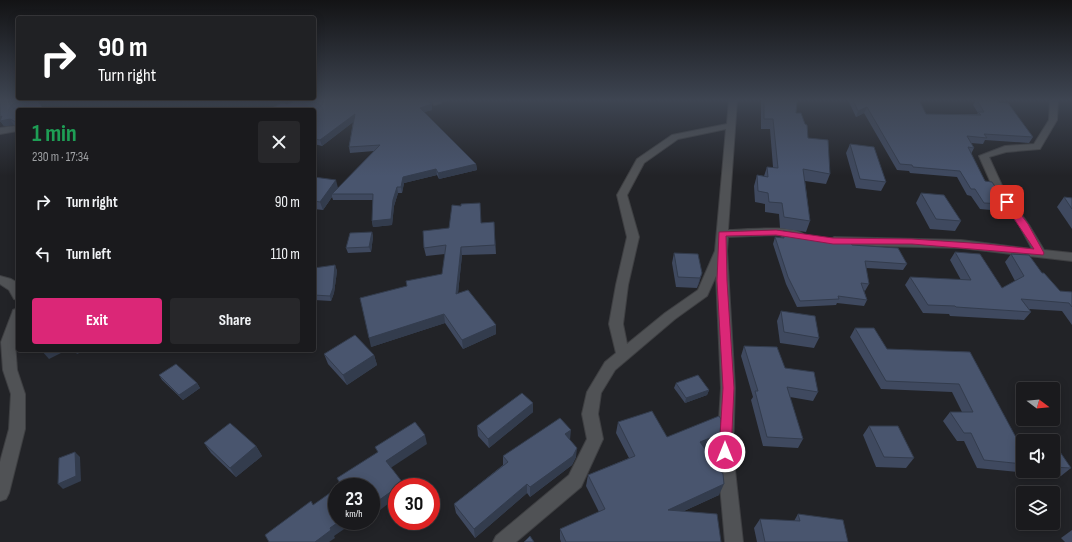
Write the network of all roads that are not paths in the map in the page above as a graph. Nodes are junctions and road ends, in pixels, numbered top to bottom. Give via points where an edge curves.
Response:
1 (1049, 125) edge
2 (730, 126) joint
3 (14, 129) dead end
4 (0, 131) edge
5 (722, 234) junction
6 (810, 237) edge
7 (822, 239) edge
8 (721, 250) junction
9 (1040, 253) junction
10 (1072, 257) edge
11 (0, 280) edge
12 (16, 288) edge
13 (16, 319) edge
14 (623, 355) junction
15 (0, 493) edge
16 (502, 542) edge
17 (734, 542) edge

1 - 9 street via 1037,147 1005,149 984,156 999,190 1024,224
2 - 5 street via 730,159
2 - 14 street via 675,137 640,161 622,195 633,237 616,324
3 - 4 street
5 - 6 street via 776,232
5 - 8 street
7 - 9 street via 961,244
8 - 14 street via 703,293 670,316
8 - 17 street via 728,388 725,452
9 - 10 street
11 - 12 street via 10,282
13 - 15 street via 8,342 10,370 18,394 17,429
14 - 16 street via 610,366 594,392 590,414 595,440 576,481

